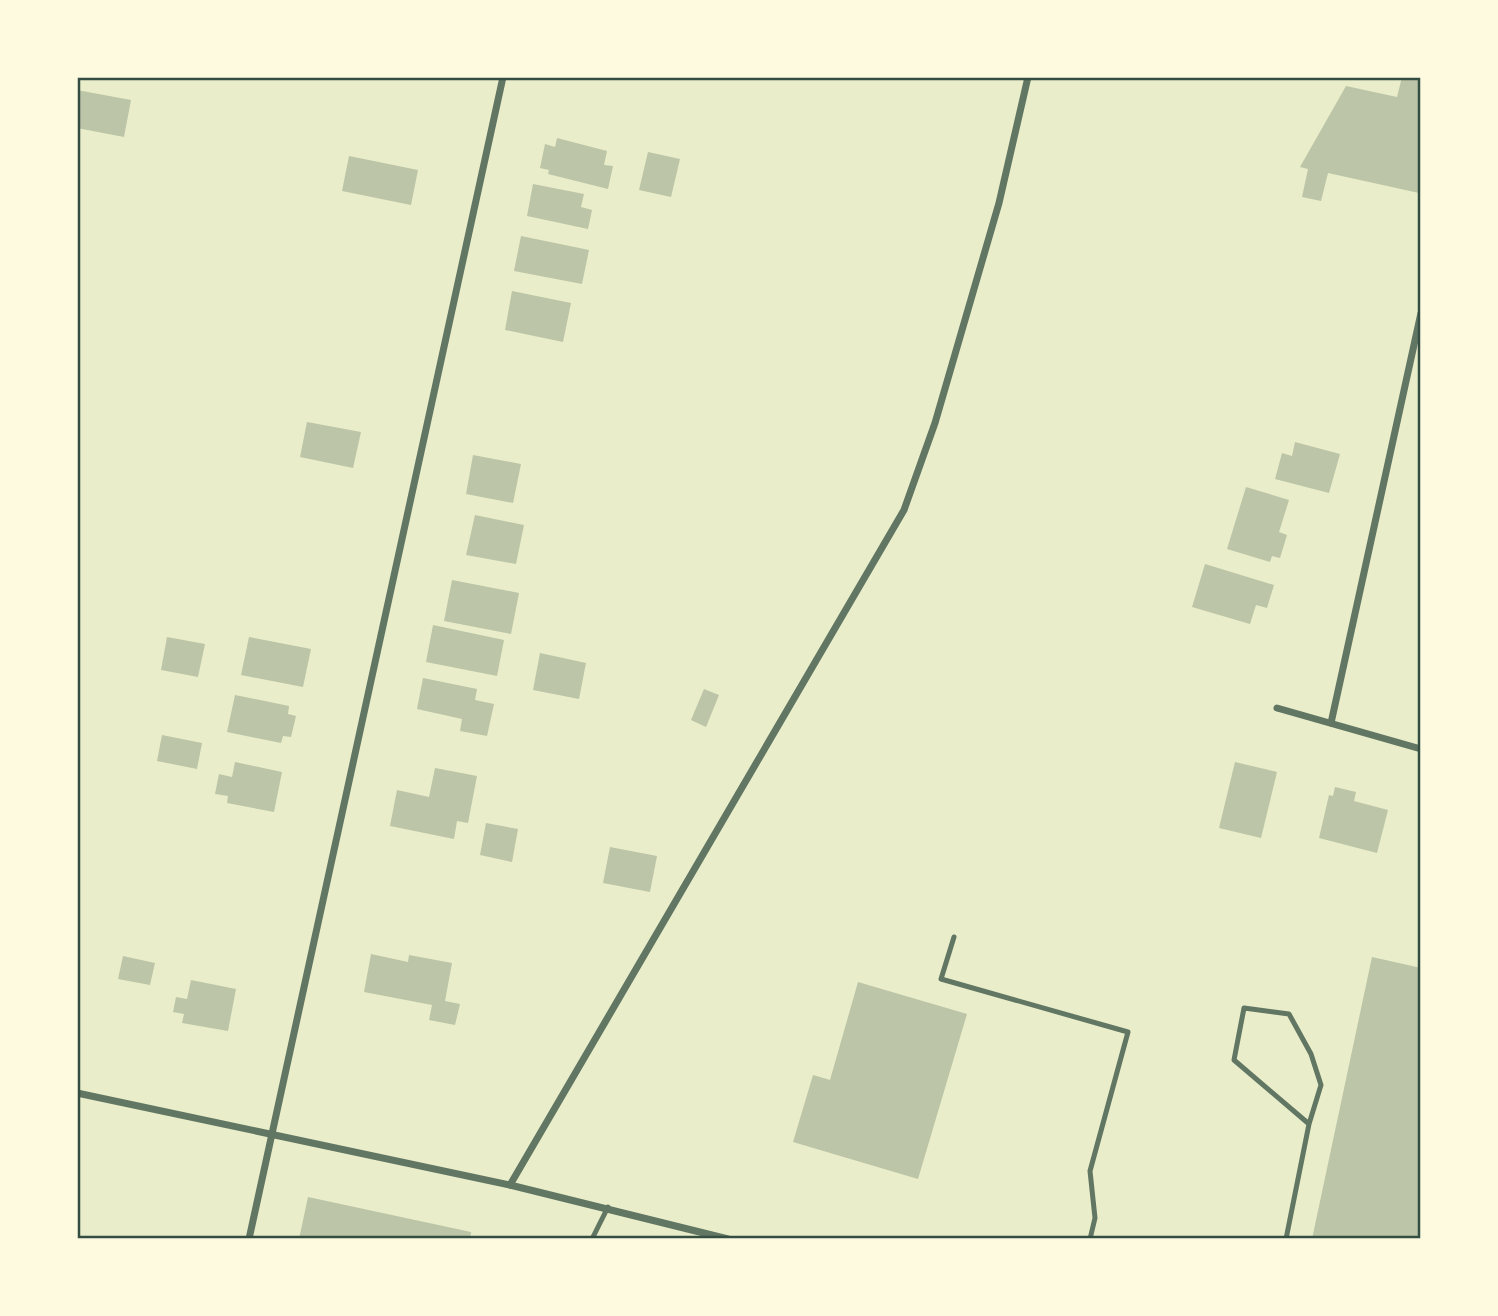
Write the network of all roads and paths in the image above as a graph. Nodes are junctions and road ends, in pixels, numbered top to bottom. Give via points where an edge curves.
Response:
1 (503, 77) edge
2 (1028, 77) edge
3 (1421, 313) edge
4 (1277, 708) dead end
5 (1331, 723) junction
6 (1421, 749) edge
7 (954, 937) dead end
8 (77, 1093) edge
9 (1309, 1124) junction
10 (272, 1135) junction
11 (510, 1185) junction
12 (608, 1207) junction
13 (249, 1239) edge
14 (592, 1239) edge
15 (728, 1239) edge
16 (1090, 1239) edge
17 (1286, 1239) edge

1 - 10 street
2 - 11 street via 1008,171 947,384 899,520
3 - 5 street
4 - 5 street
5 - 6 street
7 - 16 lane via 941,979 1128,1032 1090,1171 1095,1218
8 - 10 street
9 - 9 lane via 1234,1060 1244,1008 1289,1014 1311,1054 1321,1085
9 - 17 lane
10 - 11 street
10 - 13 street
11 - 12 street
12 - 14 lane
12 - 15 street

